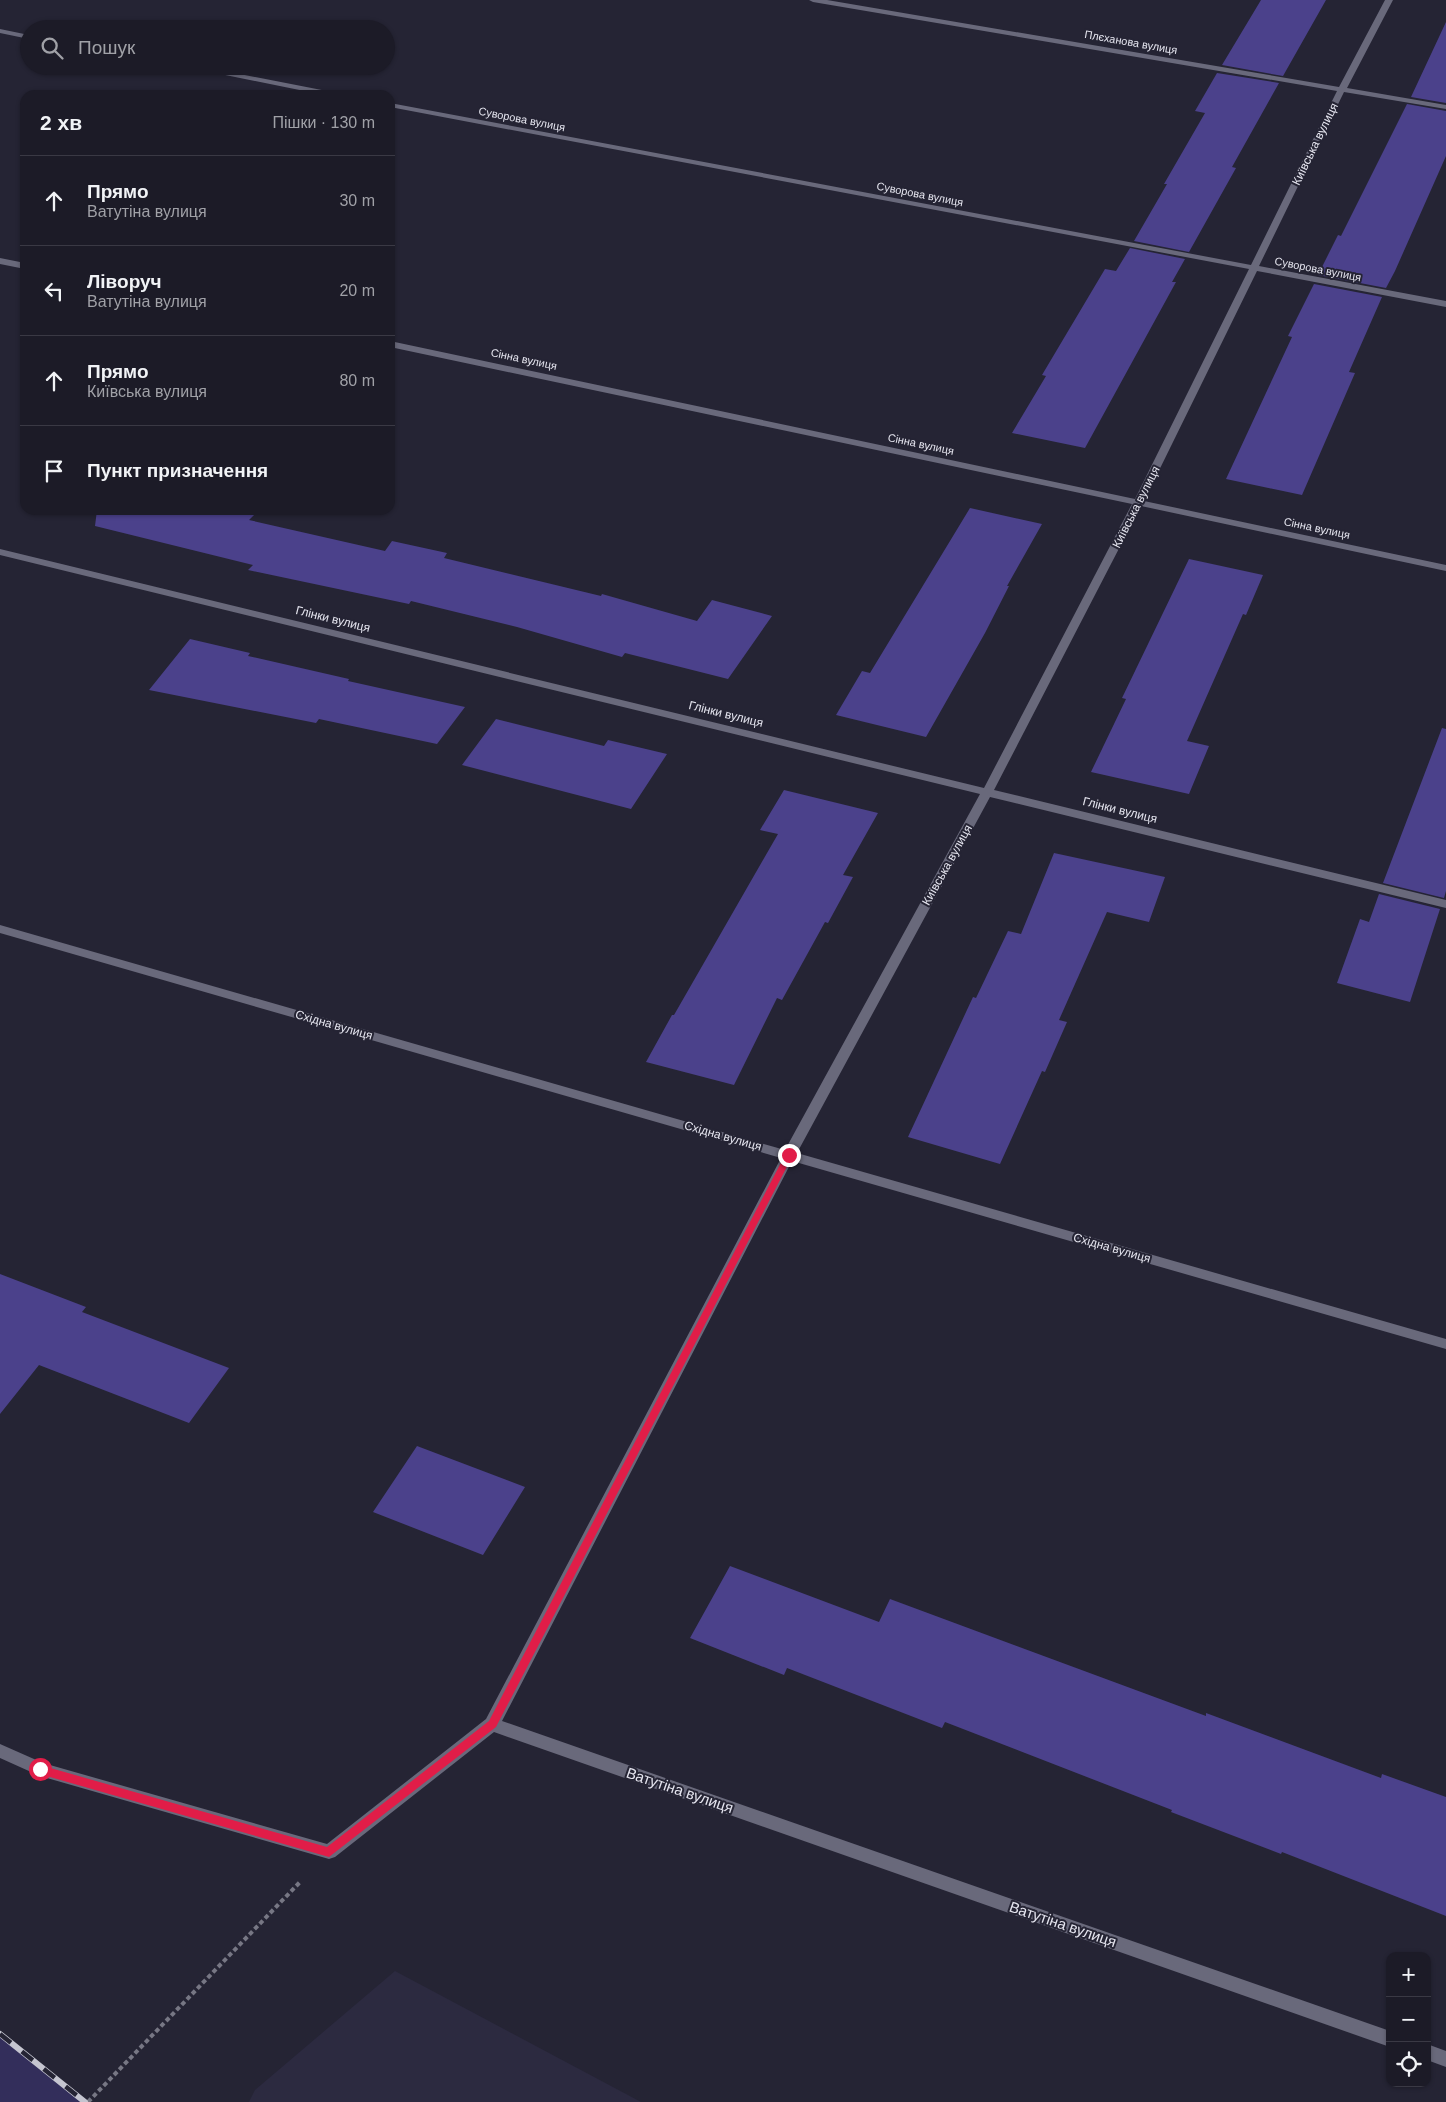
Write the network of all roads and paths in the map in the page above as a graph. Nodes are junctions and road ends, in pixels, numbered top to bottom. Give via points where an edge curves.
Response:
1 (813, 0) edge
2 (1389, 0) edge
3 (0, 31) edge
4 (20, 35) edge
5 (232, 75) edge
6 (1342, 89) junction
7 (311, 90) edge
8 (395, 106) edge
9 (1446, 107) edge
10 (0, 261) edge
11 (20, 265) edge
12 (1254, 268) junction
13 (1446, 304) edge
14 (395, 345) edge
15 (1138, 503) junction
16 (0, 552) edge
17 (1446, 568) edge
18 (987, 792) junction
19 (1446, 904) edge
20 (0, 929) edge
21 (789, 1155) junction
22 (1446, 1344) edge
23 (492, 1724) junction
24 (0, 1751) edge
25 (329, 1852) junction
26 (1386, 2038) edge
27 (1431, 2053) edge
28 (1446, 2059) edge
29 (88, 2102) edge

1 - 6 street, Плєханова вулиця
2 - 6 street, Київська вулиця
3 - 4 street
5 - 7 street
6 - 9 street, Плєханова вулиця
6 - 12 street, Київська вулиця
8 - 12 street, Суворова вулиця
10 - 11 street
12 - 13 street, Суворова вулиця
12 - 15 street, Київська вулиця
14 - 15 street, Сінна вулиця
15 - 17 street, Сінна вулиця
15 - 18 street, Київська вулиця
16 - 18 street, Глінки вулиця
18 - 19 street, Глінки вулиця
18 - 21 street, Київська вулиця
20 - 21 street, Східна вулиця
21 - 22 street, Східна вулиця
21 - 23 street, Київська вулиця
23 - 25 street
23 - 26 street, Ватутіна вулиця
24 - 25 street via 40,1769
25 - 29 path
27 - 28 street

